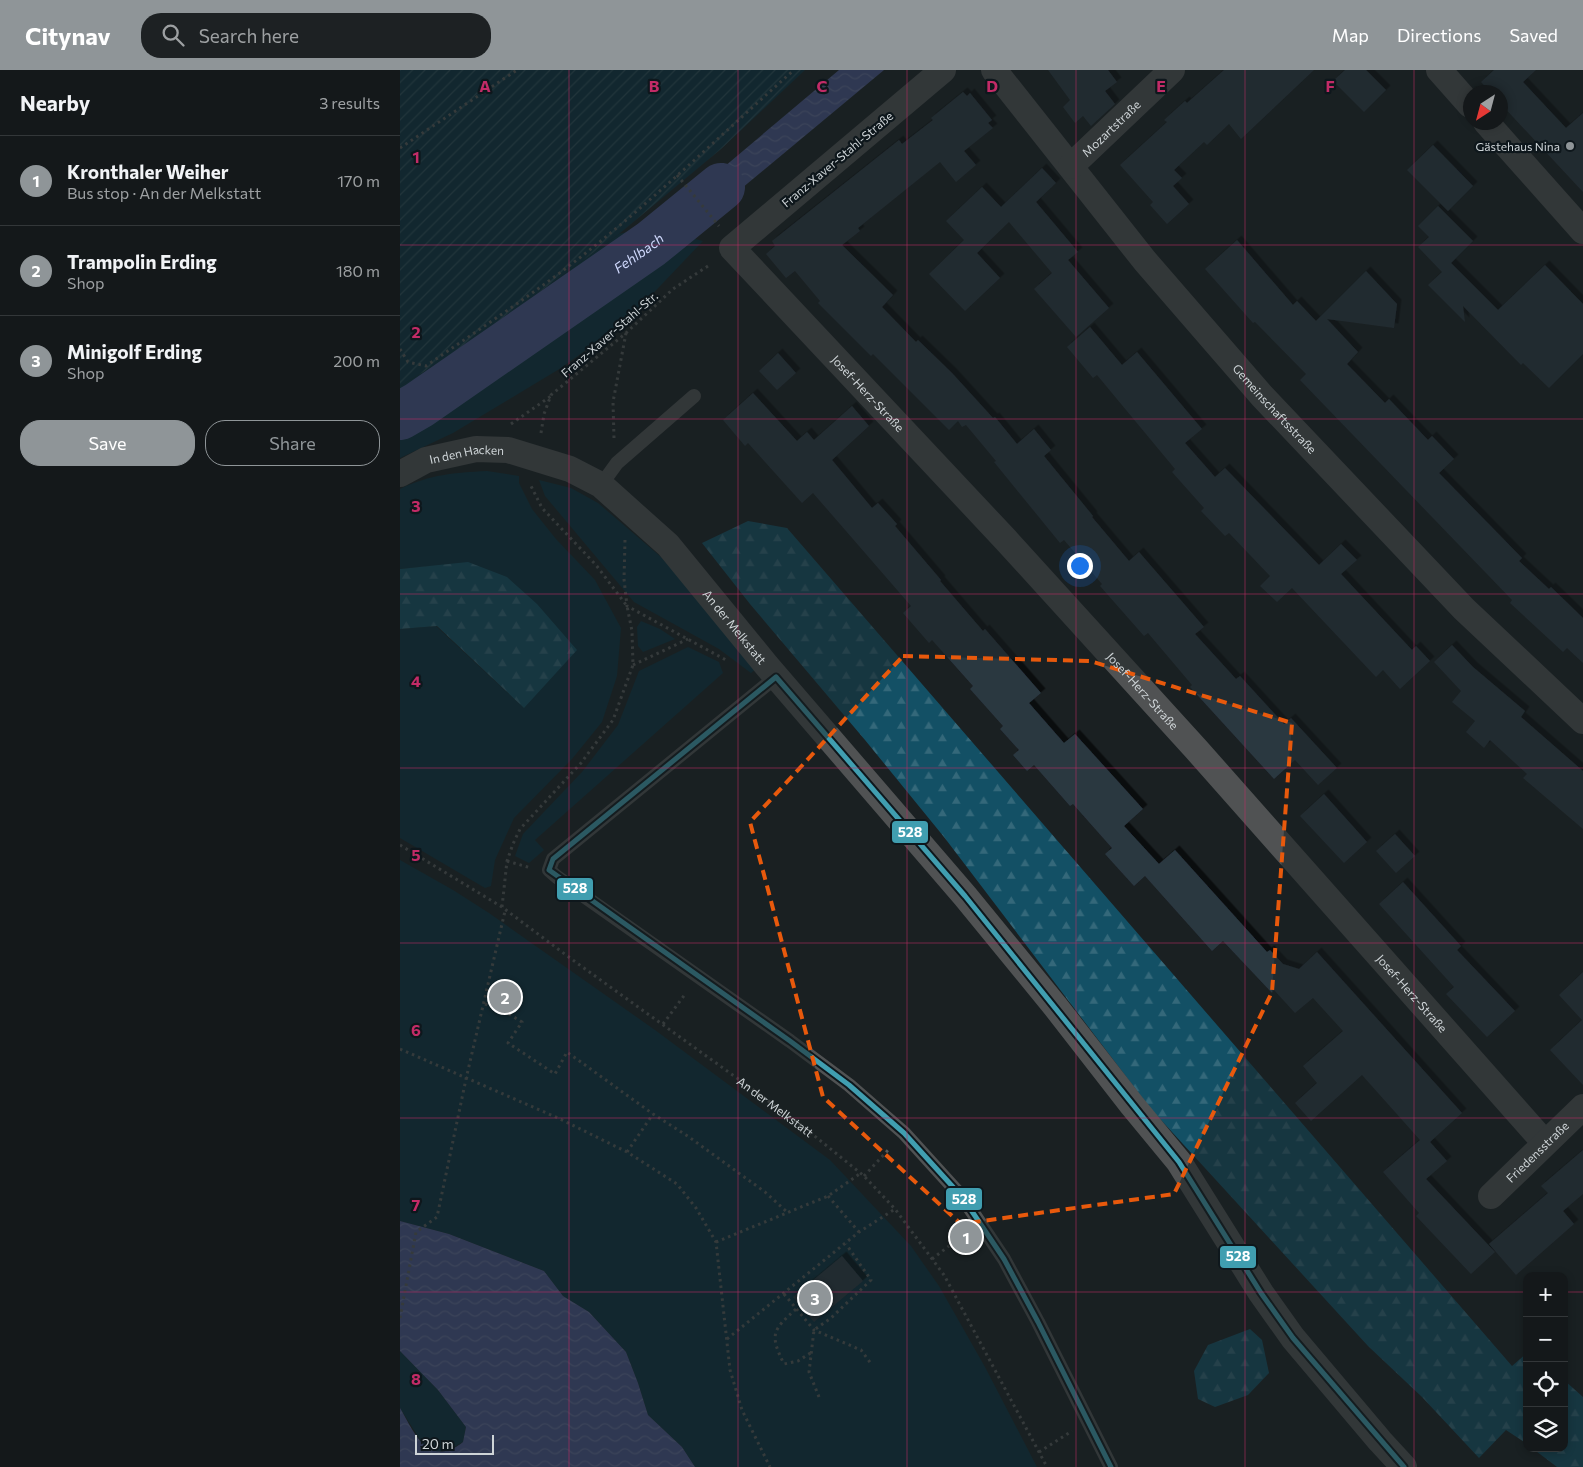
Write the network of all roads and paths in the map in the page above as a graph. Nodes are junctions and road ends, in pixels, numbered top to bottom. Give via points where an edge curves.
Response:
1 (516, 70) edge
2 (794, 70) edge
3 (943, 70) edge
4 (994, 70) edge
5 (1172, 70) edge
6 (1439, 70) edge
7 (1463, 98) edge
8 (1493, 130) edge
9 (400, 148) edge
10 (1071, 166) junction
11 (677, 174) junction
12 (1583, 231) edge
13 (726, 237) junction
14 (400, 349) edge
15 (694, 396) dead end
16 (536, 459) junction
17 (400, 474) edge
18 (600, 485) junction
19 (627, 606) junction
20 (688, 639) junction
21 (731, 664) dead end
22 (633, 665) junction
23 (776, 677) junction
24 (1583, 721) edge
25 (400, 845) edge
26 (504, 909) junction
27 (699, 977) junction
28 (485, 1004) junction
29 (663, 1024) junction
30 (400, 1049) edge
31 (466, 1079) junction
32 (1583, 1107) edge
33 (653, 1114) junction
34 (904, 1133) junction
35 (1544, 1143) junction
36 (627, 1152) junction
37 (861, 1173) junction
38 (864, 1176) junction
39 (828, 1196) junction
40 (1492, 1196) dead end
41 (895, 1209) junction
42 (787, 1212) junction
43 (860, 1232) junction
44 (716, 1242) junction
45 (846, 1244) junction
46 (949, 1246) dead end
47 (932, 1259) junction
48 (784, 1294) junction
49 (796, 1308) junction
50 (400, 1318) edge
51 (814, 1330) junction
52 (726, 1340) junction
53 (812, 1352) junction
54 (872, 1365) dead end
55 (819, 1397) dead end
56 (1087, 1421) junction
57 (1038, 1452) junction
58 (770, 1467) edge
59 (1047, 1467) edge
60 (1110, 1467) edge
61 (1404, 1467) edge

1 - 9 path
2 - 11 path
3 - 13 street, Franz-Xaver-Stahl-Straße
4 - 10 street, Gemeinschaftsstraße
5 - 10 street, Mozartstraße
6 - 7 street
8 - 12 street
10 - 24 street, Gemeinschaftsstraße via 1145,261 1262,396 1464,609
11 - 13 path
11 - 14 path via 582,256 426,366 408,362
13 - 16 path, Franz-Xaver-Stahl-Str. via 626,333 551,395
13 - 35 street, Josef-Herz-Straße via 1196,749
15 - 18 lane via 617,463
16 - 17 street, In den Hacken via 508,450 476,449 426,460
16 - 18 street, An der Melkstatt via 570,469
16 - 19 path, Franz-Xaver-Stahl-Str. via 531,486 542,508 596,565
18 - 23 street, An der Melkstatt via 668,545
19 - 20 path
19 - 22 path
20 - 21 path
20 - 22 path
22 - 26 path via 613,720 581,763 520,829 512,844
23 - 27 lane via 553,859 549,870
23 - 61 street, An der Melkstatt via 965,896 1179,1162 1293,1338
25 - 26 path, An der Melkstatt
26 - 28 path
26 - 29 path, An der Melkstatt
27 - 29 path
27 - 34 lane via 849,1085
28 - 31 path
28 - 33 path via 522,1022 508,1042 555,1074 567,1052
29 - 37 path, An der Melkstatt
30 - 31 path
31 - 36 path
31 - 50 path via 437,1217 416,1232
32 - 35 street, Friedensstraße
33 - 36 path
33 - 42 path via 690,1137
34 - 38 path
34 - 56 lane via 963,1198 1004,1259
35 - 40 street, Friedensstraße
36 - 44 path via 677,1184
37 - 38 path, An der Melkstatt
37 - 39 path
38 - 41 path, An der Melkstatt
39 - 42 path
39 - 43 path
41 - 43 path
41 - 47 path, An der Melkstatt
42 - 44 path
43 - 45 path
44 - 52 path
45 - 48 path
45 - 51 path via 871,1280
46 - 47 path
47 - 57 path, An der Melkstatt via 944,1275
48 - 49 path
48 - 52 path
49 - 51 path
49 - 53 path via 780,1324 774,1337 778,1351 784,1364 798,1361
51 - 53 path
51 - 54 path via 861,1350
52 - 58 path via 730,1370 742,1410
53 - 55 path via 810,1372
56 - 57 path
56 - 60 lane
57 - 59 path, An der Melkstatt

